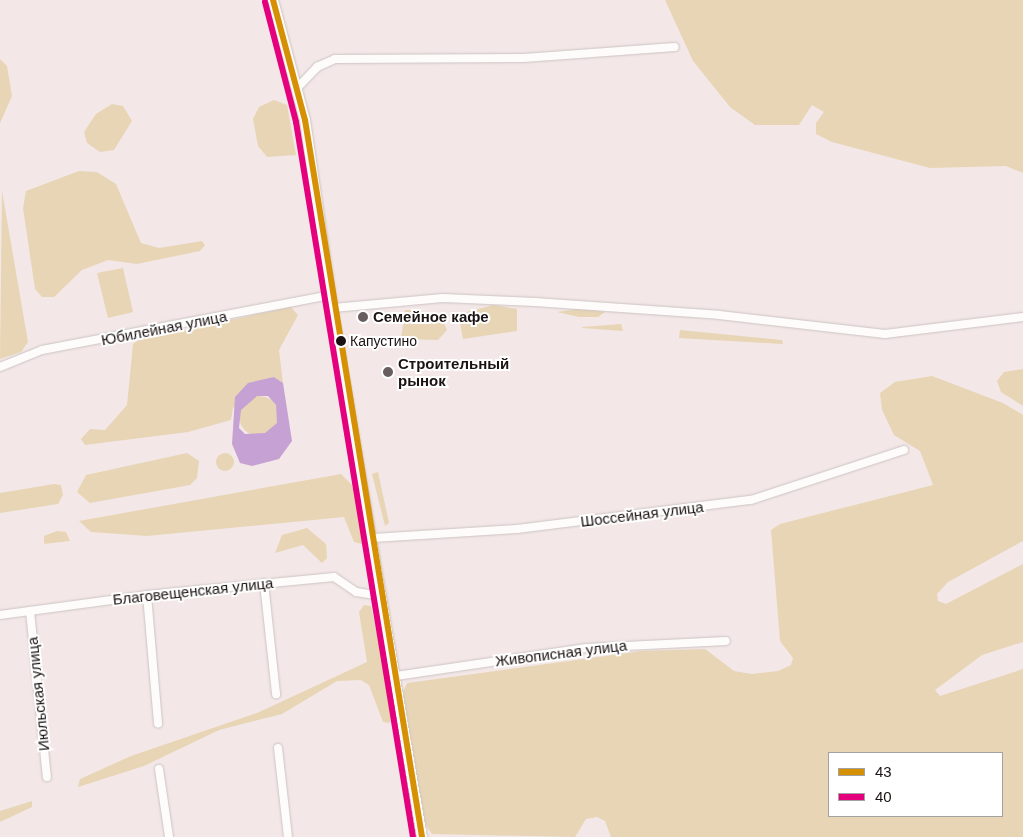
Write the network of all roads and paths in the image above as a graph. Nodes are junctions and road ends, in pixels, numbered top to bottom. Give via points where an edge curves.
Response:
1 (272, 0) edge
2 (675, 47) dead end
3 (298, 86) junction
4 (330, 295) junction
5 (333, 308) junction
6 (1023, 317) edge
7 (0, 367) edge
8 (904, 450) dead end
9 (372, 538) junction
10 (264, 583) junction
11 (147, 595) junction
12 (382, 596) junction
13 (30, 611) junction
14 (0, 616) edge
15 (726, 641) dead end
16 (396, 676) junction
17 (276, 694) dead end
18 (158, 724) dead end
19 (278, 748) dead end
20 (159, 769) dead end
21 (46, 777) dead end
22 (169, 837) edge
23 (288, 837) edge
24 (422, 837) edge

1 - 3 main road
2 - 3 street via 524,58 335,59 317,67
3 - 4 main road
4 - 5 main road
4 - 7 street, Юбилейная улица via 42,350
5 - 6 street via 443,298 535,302 638,308 885,334
5 - 9 main road
8 - 9 street, Шоссейная улица via 751,500 517,529
9 - 12 main road
10 - 11 street, Благовещенская улица
10 - 12 street, Благовещенская улица via 334,577 356,592
10 - 17 street
11 - 13 street, Благовещенская улица
11 - 18 street
12 - 16 main road
13 - 14 street, Благовещенская улица
13 - 21 street, Июльская улица
15 - 16 street, Живописная улица via 586,648
16 - 24 main road
19 - 23 street
20 - 22 street

